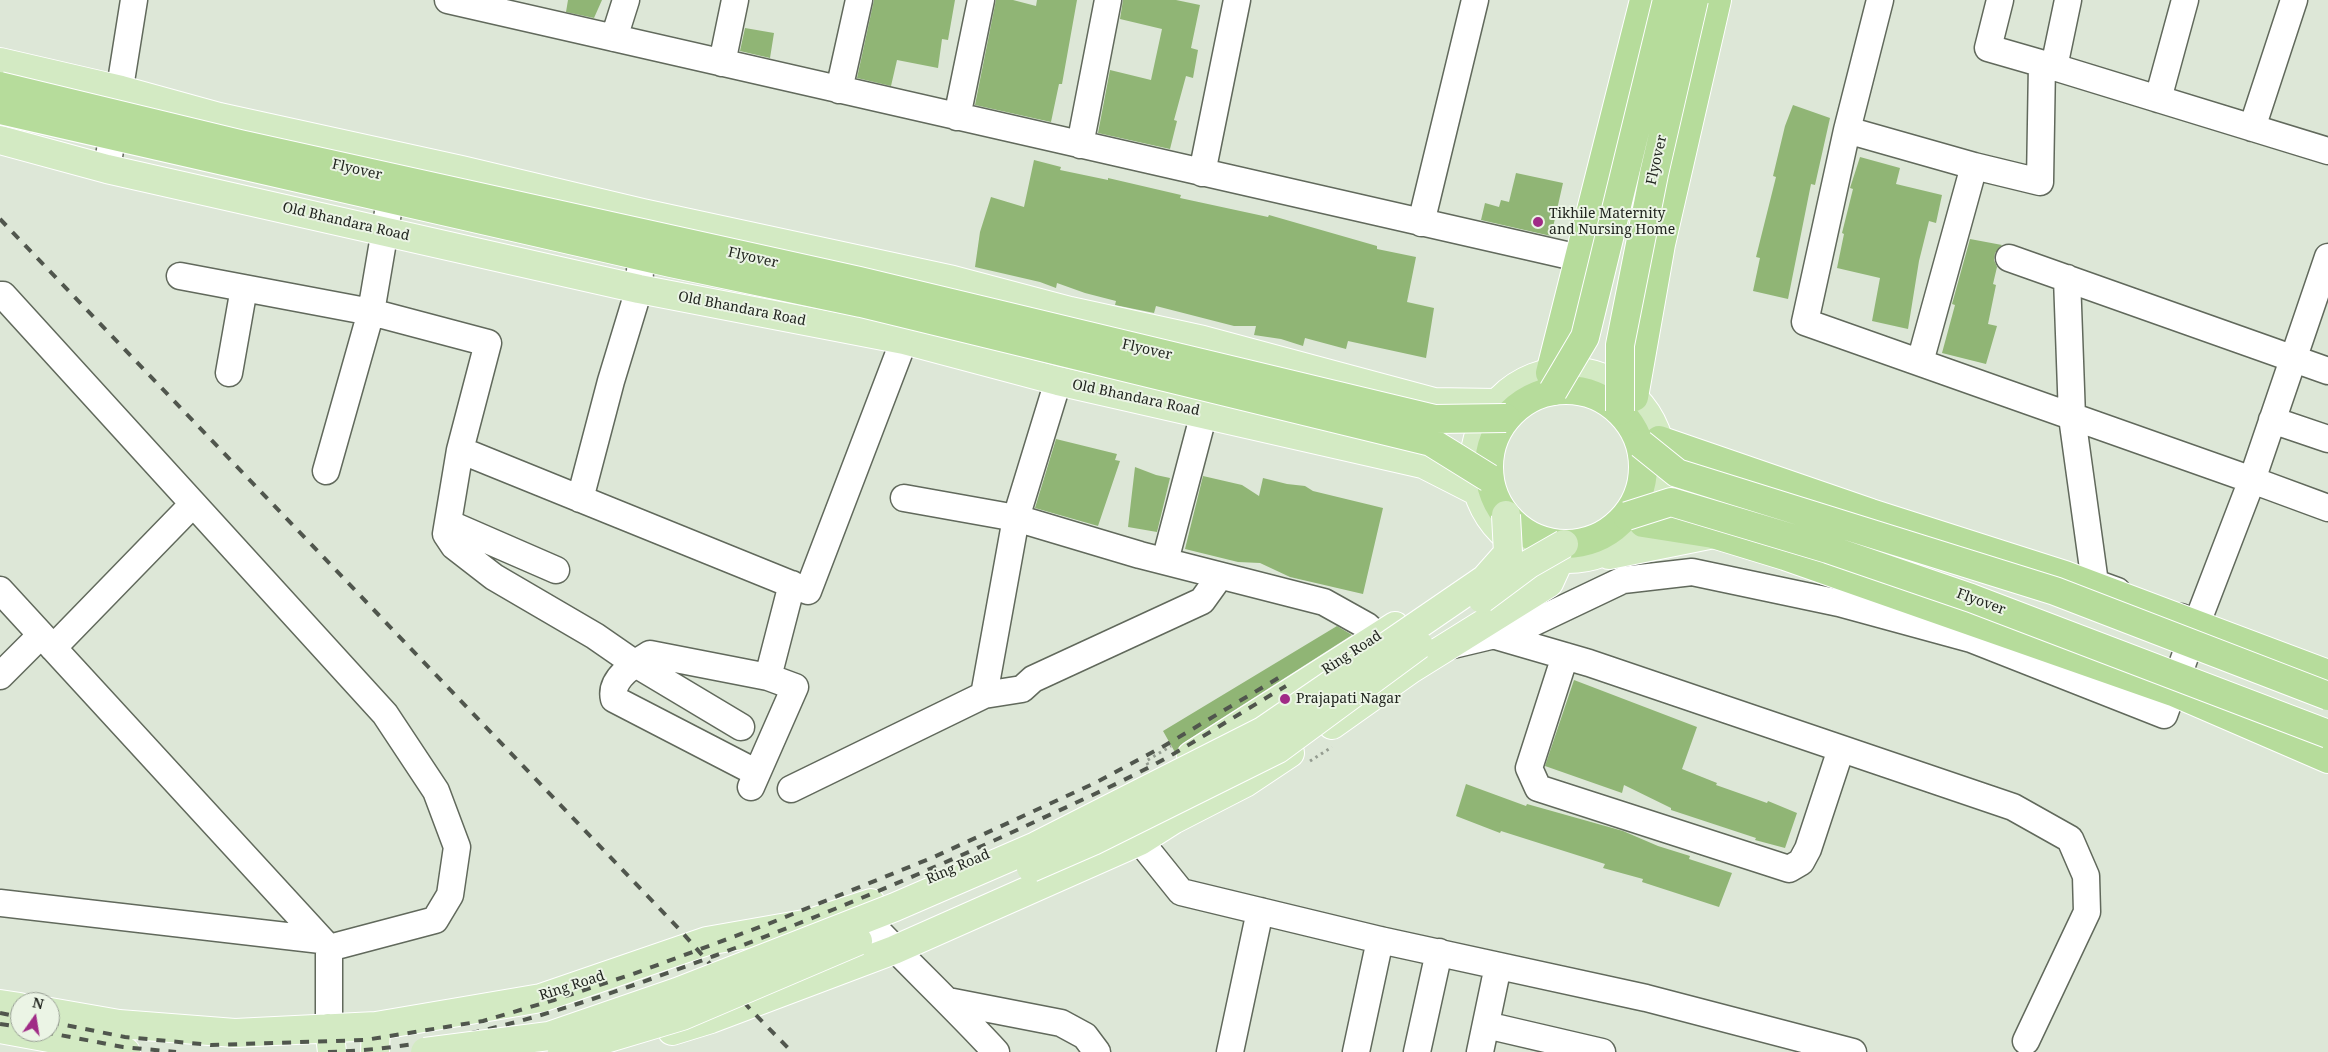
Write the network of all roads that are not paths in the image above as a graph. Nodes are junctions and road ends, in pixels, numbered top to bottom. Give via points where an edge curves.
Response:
1 (134, 0) edge
2 (448, 0) edge
3 (626, 0) edge
4 (735, 0) edge
5 (858, 0) edge
6 (981, 0) edge
7 (1108, 0) edge
8 (1237, 0) edge
9 (1475, 0) edge
10 (1644, 0) edge
11 (1667, 0) edge
12 (1694, 0) edge
13 (1717, 0) edge
14 (1880, 0) edge
15 (2000, 0) edge
16 (2068, 0) edge
17 (2184, 0) edge
18 (2294, 0) edge
19 (513, 7) edge
20 (614, 38) junction
21 (0, 62) edge
22 (722, 63) junction
23 (2048, 65) junction
24 (0, 86) edge
25 (121, 90) junction
26 (839, 90) junction
27 (2158, 99) junction
28 (0, 110) edge
29 (957, 117) junction
30 (2252, 128) junction
31 (1848, 130) junction
32 (0, 140) edge
33 (1080, 145) junction
34 (2328, 151) edge
35 (398, 156) junction
36 (1974, 166) junction
37 (106, 169) junction
38 (1202, 173) junction
39 (643, 213) junction
40 (1420, 223) junction
41 (385, 230) junction
42 (1579, 258) junction
43 (2009, 258) dead end
44 (2327, 262) edge
45 (920, 274) junction
46 (180, 276) dead end
47 (2067, 278) junction
48 (244, 288) junction
49 (639, 289) junction
50 (0, 295) edge
51 (2320, 303) edge
52 (1070, 311) junction
53 (371, 312) junction
54 (904, 340) junction
55 (2293, 358) junction
56 (1920, 362) junction
57 (2328, 371) edge
58 (229, 373) dead end
59 (1058, 381) junction
60 (1552, 382) junction
61 (1627, 404) junction
62 (1501, 411) junction
63 (1204, 413) junction
64 (2072, 418) junction
65 (2272, 420) junction
66 (2328, 439) edge
67 (1650, 442) junction
68 (460, 450) junction
69 (326, 471) dead end
70 (2252, 480) junction
71 (1484, 485) junction
72 (904, 498) dead end
73 (580, 499) junction
74 (193, 504) junction
75 (2328, 508) edge
76 (1871, 513) junction
77 (1016, 518) junction
78 (1635, 519) junction
79 (1502, 522) junction
80 (448, 523) junction
81 (1713, 534) junction
82 (1165, 561) junction
83 (1558, 562) junction
84 (556, 570) dead end
85 (1220, 576) junction
86 (1851, 579) junction
87 (792, 584) junction
88 (0, 590) edge
89 (2197, 623) junction
90 (1378, 636) junction
91 (1496, 636) junction
92 (47, 641) junction
93 (1448, 645) junction
94 (1566, 656) junction
95 (634, 664) junction
96 (2328, 674) edge
97 (0, 676) edge
98 (768, 677) junction
99 (2173, 692) junction
100 (984, 695) junction
101 (2328, 696) edge
102 (741, 727) dead end
103 (2328, 734) edge
104 (1840, 749) junction
105 (2328, 759) edge
106 (791, 789) dead end
107 (1140, 841) junction
108 (0, 903) edge
109 (857, 909) junction
110 (1260, 911) junction
111 (1380, 940) junction
112 (325, 944) junction
113 (894, 950) junction
114 (1439, 952) junction
115 (1498, 966) junction
116 (948, 1001) junction
117 (60, 1014) edge
118 (1486, 1025) junction
119 (0, 1029) edge
120 (376, 1039) edge
121 (330, 1040) edge
122 (2026, 1040) dead end
123 (605, 1051) edge
124 (126, 1052) edge
125 (425, 1052) edge
126 (562, 1052) edge
127 (996, 1052) edge
128 (1097, 1052) edge
129 (1230, 1052) edge
130 (1356, 1052) edge
131 (1417, 1052) edge
132 (1480, 1052) edge
133 (1602, 1052) edge
134 (1853, 1052) edge

1 - 25 street
2 - 19 street
3 - 20 street
4 - 22 street
5 - 26 street
6 - 29 street
7 - 33 street
8 - 38 street
9 - 40 street
10 - 42 highway
11 - 60 highway, Flyover, bridge via 1585,337
12 - 61 highway, Flyover, bridge via 1654,174 1620,344
13 - 61 highway
14 - 31 street
15 - 23 street via 1988,48
16 - 23 street
17 - 27 street
18 - 30 street
19 - 20 street
20 - 22 street
21 - 25 main road
22 - 26 street
23 - 27 street
23 - 36 street via 2040,182
24 - 62 highway, Flyover, bridge via 240,144 850,279 1435,419
25 - 35 main road via 219,117
25 - 37 street
26 - 29 street
27 - 30 street
28 - 71 highway, Flyover, bridge via 861,303 1402,434 1431,442
29 - 33 street
30 - 34 street
31 - 36 street
31 - 56 street via 1805,322
32 - 37 main road, Old Bhandara Road
33 - 38 street
35 - 39 main road
35 - 41 street
36 - 56 street
37 - 41 main road, Old Bhandara Road
38 - 40 street
39 - 45 main road
39 - 49 street
40 - 42 street
41 - 49 main road, Old Bhandara Road
41 - 53 street
42 - 60 highway
43 - 47 street
44 - 51 street
45 - 52 main road
45 - 54 street via 917,318
46 - 48 street
47 - 55 street
47 - 64 street
48 - 53 street
48 - 58 street
49 - 54 main road, Old Bhandara Road
49 - 73 street
50 - 74 street
51 - 55 street
52 - 59 street
52 - 62 main road via 1203,340 1434,402
53 - 68 street via 488,343
53 - 69 street
54 - 59 main road, Old Bhandara Road
54 - 87 street via 808,591
55 - 57 street
55 - 65 street
56 - 64 street
59 - 63 main road, Old Bhandara Road
59 - 77 street
60 - 61 highway, Flyover
60 - 62 highway, Flyover via 1535,396
61 - 67 highway, Flyover via 1633,426
62 - 71 highway, Flyover
63 - 71 main road, Old Bhandara Road via 1423,464
63 - 82 street
64 - 70 street
64 - 89 street via 2095,583
65 - 66 street
65 - 70 street
67 - 76 highway
67 - 78 highway, Flyover
67 - 101 highway, Flyover, bridge via 1677,473 2055,592
68 - 73 street
68 - 80 street
70 - 75 street
70 - 89 street
71 - 79 highway, Flyover via 1495,498
72 - 77 street
73 - 87 street
74 - 92 street
74 - 112 street via 385,714 436,791 457,847 450,896 435,920
76 - 86 highway
76 - 89 highway via 2065,575
77 - 82 street
77 - 100 street
78 - 81 highway
78 - 83 highway, Flyover via 1587,541
78 - 103 highway, Flyover, bridge via 1671,502 1828,549 1980,601
79 - 83 highway, Flyover via 1542,540
79 - 90 main road, Ring Road via 1498,555 1433,602
79 - 125 main road, Ring Road, bridge via 1508,553 1484,578 1263,732 1036,846 868,918 677,992 549,1036
80 - 84 street
80 - 95 street via 446,534 454,546 494,577 595,636
81 - 83 main road
81 - 86 highway
82 - 85 street
83 - 93 main road
83 - 126 main road, Ring Road, bridge via 1530,564 1278,749 1093,841 682,1016
85 - 90 street via 1324,602 1367,626
85 - 100 street via 1202,602 1033,679 1022,688
86 - 99 highway
87 - 98 street
88 - 92 street
89 - 96 highway
89 - 99 street
90 - 109 main road, Ring Road via 1155,780 1092,811
91 - 93 street
91 - 94 street
91 - 99 street via 1520,629 1624,580 1692,572 1839,603 1971,639 2164,715
92 - 97 street
92 - 112 street
93 - 107 main road via 1246,783 1173,820
94 - 104 street
94 - 104 street via 1530,768 1538,788 1788,869 1801,862 1808,849
95 - 98 street via 650,654
95 - 98 street via 614,685 614,699 754,780 795,687
95 - 102 street
99 - 105 highway
100 - 106 street
104 - 122 street via 2013,808 2070,839 2086,876 2087,912
107 - 110 street via 1181,892
107 - 113 main road
108 - 112 street
109 - 113 street
109 - 120 main road, Ring Road via 810,923 707,941 541,998
110 - 111 street
110 - 129 street
111 - 114 street
111 - 130 street
112 - 121 street
113 - 116 street
113 - 123 main road via 711,1019
114 - 115 street
114 - 131 street
115 - 118 street
115 - 134 street via 1646,998
116 - 127 street
116 - 128 street via 1062,1023 1084,1036
117 - 121 main road, Ring Road via 119,1024
118 - 132 street
118 - 133 street
119 - 124 main road
120 - 121 main road, Ring Road

